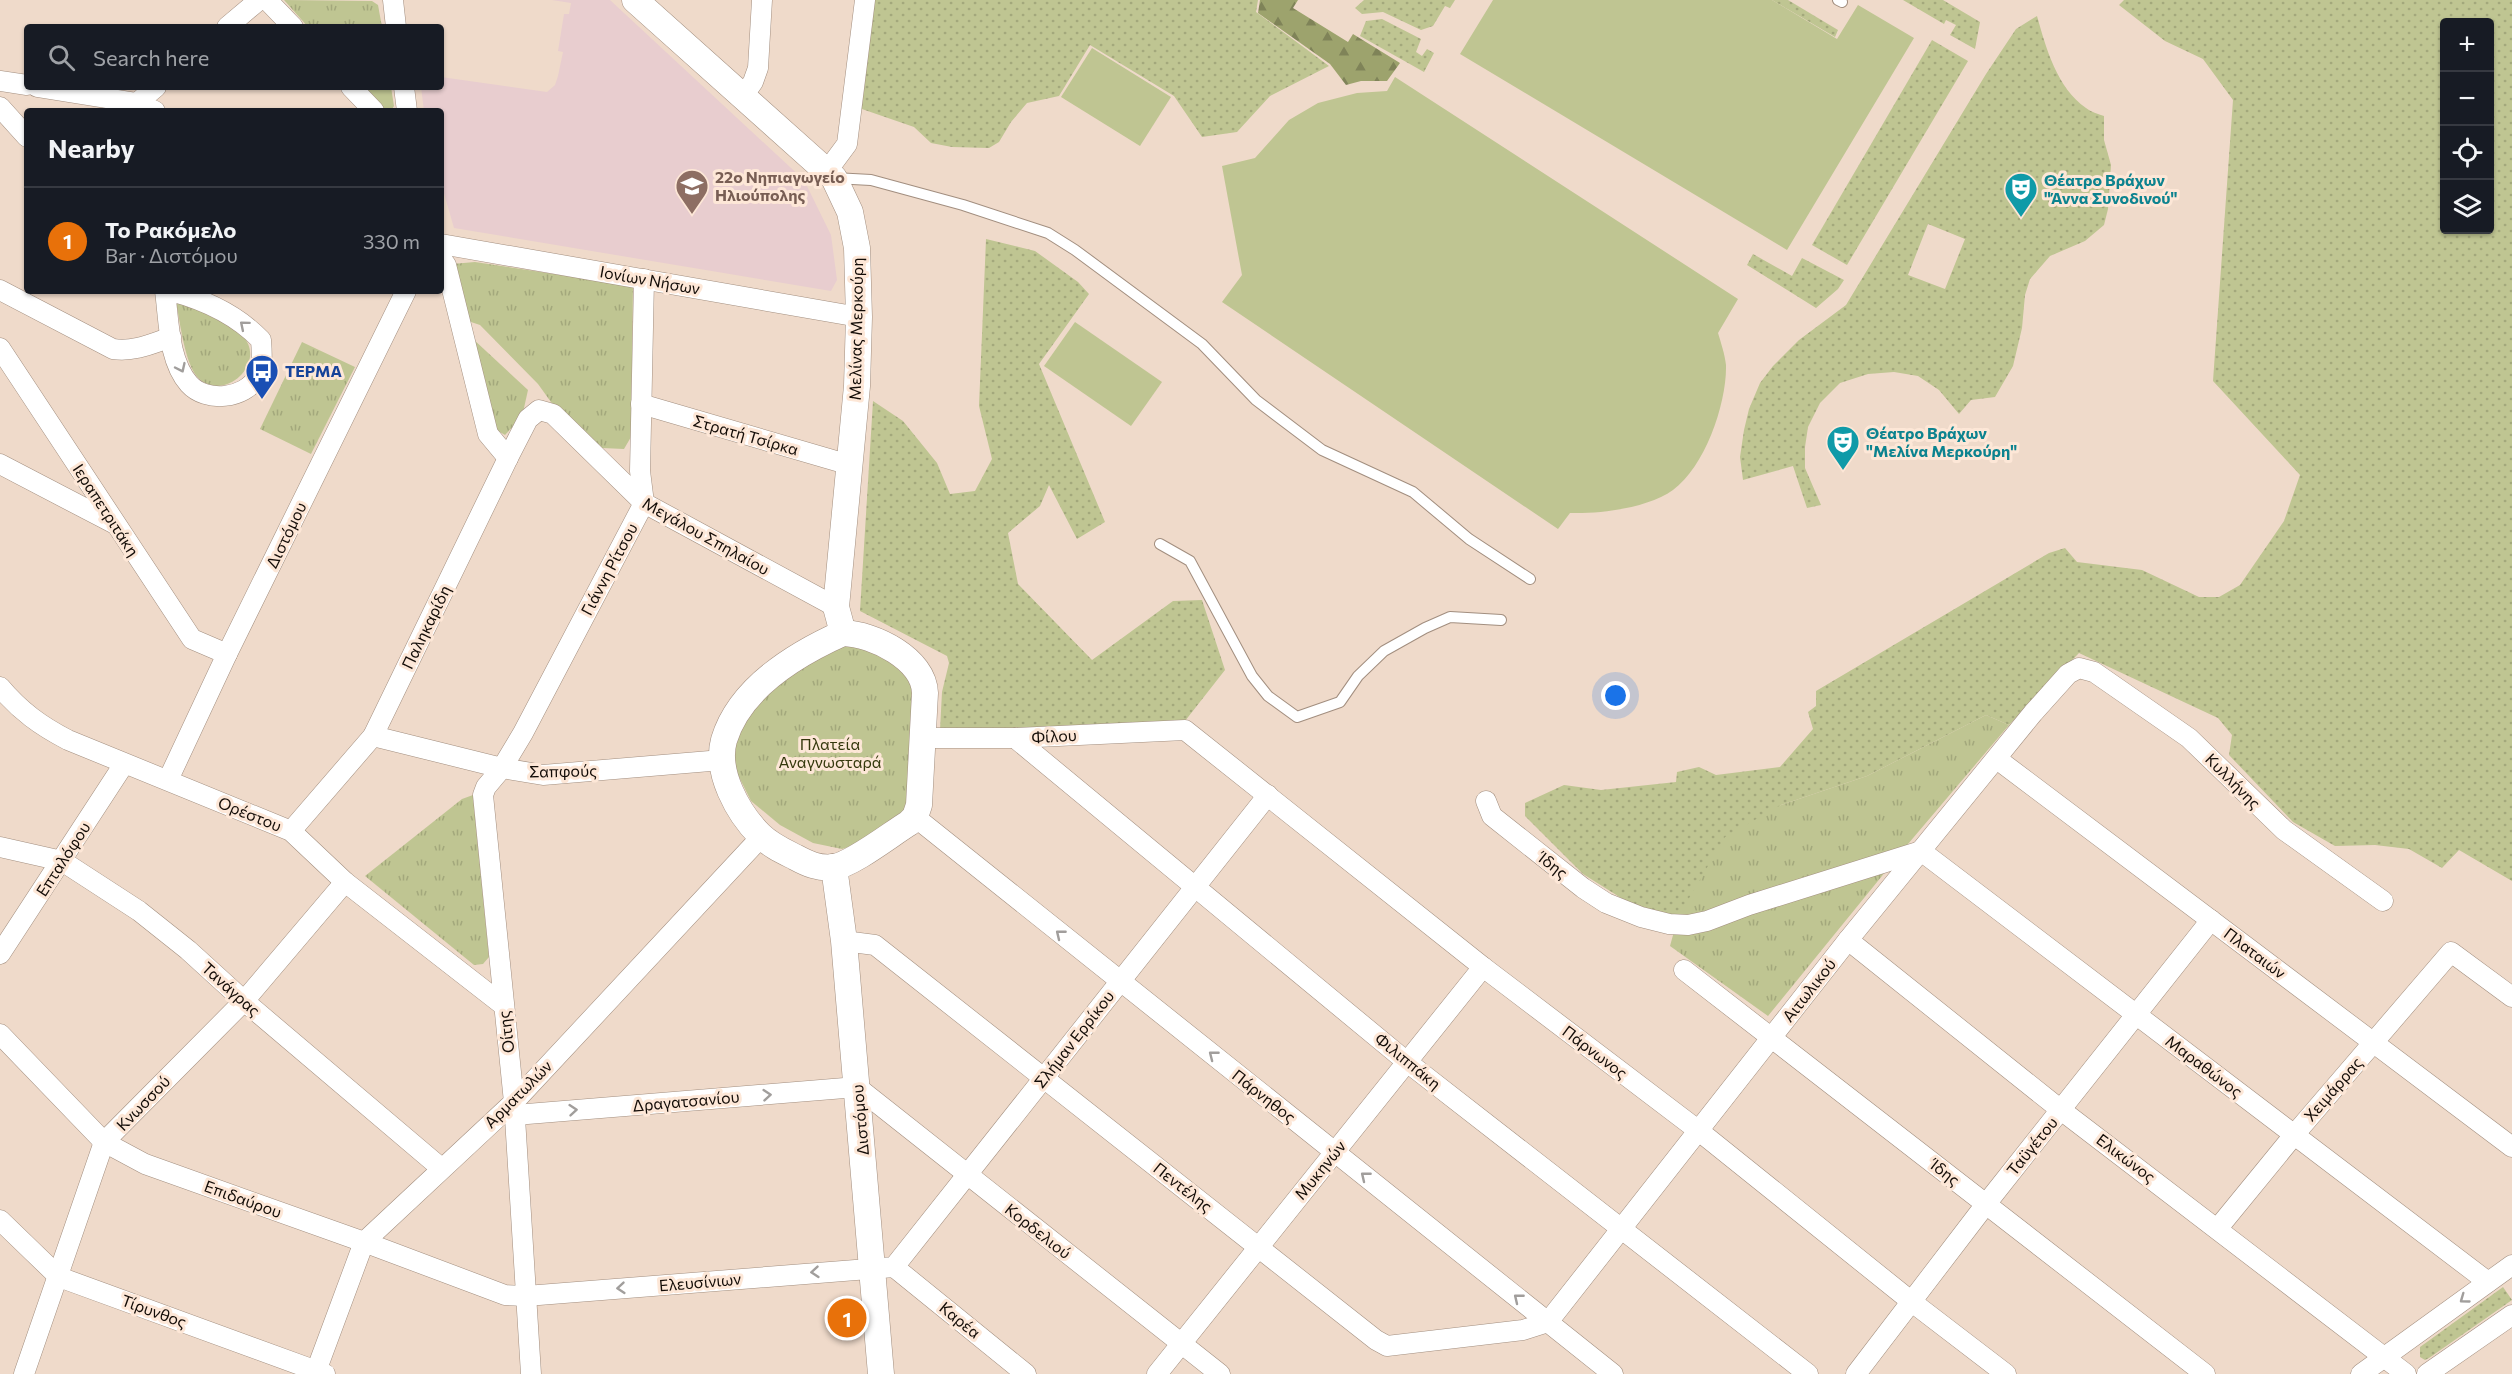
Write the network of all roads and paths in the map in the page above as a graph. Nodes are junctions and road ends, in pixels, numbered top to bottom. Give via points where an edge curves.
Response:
1 (259, 0) edge
2 (267, 0) edge
3 (393, 0) edge
4 (635, 0) edge
5 (762, 0) edge
6 (865, 0) edge
7 (231, 24) edge
8 (290, 24) edge
9 (396, 24) edge
10 (0, 81) edge
11 (24, 85) edge
12 (56, 90) edge
13 (152, 90) edge
14 (354, 90) edge
15 (404, 90) edge
16 (742, 96) junction
17 (137, 103) junction
18 (0, 106) edge
19 (148, 108) edge
20 (371, 108) edge
21 (407, 108) edge
22 (24, 133) edge
23 (830, 175) junction
24 (444, 244) edge
25 (444, 263) edge
26 (644, 279) junction
27 (0, 290) edge
28 (165, 294) edge
29 (180, 294) edge
30 (405, 294) edge
31 (859, 317) junction
32 (171, 337) junction
33 (0, 348) edge
34 (641, 404) junction
35 (539, 411) joint
36 (508, 458) junction
37 (0, 464) edge
38 (850, 465) junction
39 (644, 503) junction
40 (115, 525) junction
41 (1160, 544) dead end
42 (1530, 579) dead end
43 (836, 607) junction
44 (1501, 620) dead end
45 (843, 633) junction
46 (227, 654) junction
47 (2079, 668) joint
48 (0, 687) edge
49 (1185, 730) joint
50 (373, 736) junction
51 (923, 738) junction
52 (1016, 738) junction
53 (1997, 759) junction
54 (722, 760) junction
55 (124, 764) junction
56 (502, 768) junction
57 (168, 780) junction
58 (1268, 795) junction
59 (1486, 801) dead end
60 (915, 817) junction
61 (291, 831) junction
62 (762, 837) junction
63 (0, 847) edge
64 (1921, 851) junction
65 (62, 861) junction
66 (834, 867) junction
67 (345, 882) junction
68 (1196, 886) junction
69 (2383, 901) dead end
70 (2211, 920) junction
71 (1848, 940) junction
72 (844, 941) junction
73 (0, 954) edge
74 (1483, 967) junction
75 (1684, 970) dead end
76 (1120, 982) junction
77 (2512, 997) edge
78 (244, 1001) junction
79 (503, 1005) junction
80 (2137, 1015) junction
81 (0, 1034) edge
82 (1772, 1038) junction
83 (2374, 1041) junction
84 (1407, 1062) junction
85 (1045, 1077) junction
86 (856, 1088) junction
87 (514, 1108) junction
88 (2061, 1110) junction
89 (1699, 1131) junction
90 (2294, 1135) junction
91 (104, 1142) junction
92 (2512, 1147) edge
93 (1335, 1152) junction
94 (441, 1168) junction
95 (967, 1174) junction
96 (1986, 1204) junction
97 (0, 1220) edge
98 (1623, 1227) junction
99 (2218, 1228) junction
100 (364, 1242) junction
101 (1259, 1247) junction
102 (2512, 1265) edge
103 (884, 1267) junction
104 (59, 1277) junction
105 (2488, 1282) junction
106 (526, 1296) junction
107 (1912, 1302) junction
108 (2512, 1315) edge
109 (1548, 1322) junction
110 (1181, 1343) junction
111 (2384, 1358) junction
112 (319, 1373) edge
113 (24, 1374) edge
114 (531, 1374) edge
115 (881, 1374) edge
116 (1026, 1374) edge
117 (1157, 1374) edge
118 (1220, 1374) edge
119 (1613, 1374) edge
120 (1808, 1374) edge
121 (1856, 1374) edge
122 (2006, 1374) edge
123 (2205, 1374) edge
124 (2361, 1374) edge
125 (2406, 1374) edge
126 (2427, 1374) edge

1 - 7 street
2 - 8 street
3 - 9 street
4 - 16 street, Μελίνας Μερκούρη
5 - 16 street via 758,68
6 - 23 street via 847,144
10 - 11 street
12 - 17 street
13 - 17 street
14 - 20 street
15 - 21 street
16 - 23 street, Μελίνας Μερκούρη
17 - 19 street
18 - 22 street
23 - 31 street, Μελίνας Μερκούρη via 850,212 857,248
23 - 42 lane via 882,183 1048,233 1202,344 1256,400 1322,450 1413,492 1469,539
24 - 26 street, Ιονίων Νήσων
25 - 36 street via 488,434
26 - 31 street, Ιονίων Νήσων
26 - 34 street, Γιάννη Ρίτσου
27 - 32 street via 113,349 143,347
28 - 32 street
32 -> 29 street via 181,371 190,385 204,392 221,397 235,394 248,388 258,375 261,340 235,317
30 - 46 street, Διστόμου
31 - 38 street, Μελίνας Μερκούρη
33 - 40 street, Ιεραπετριτάκη
34 - 38 street, Στρατή Τσίρκα
34 - 39 street, Γιάννη Ρίτσου via 640,471
35 - 36 street, Παληκαρίδη via 528,419
35 - 39 street, Μεγάλου Σπηλαίου via 553,414
36 - 50 street, Παληκαρίδη
37 - 40 street
38 - 43 street, Μελίνας Μερκούρη
39 - 43 street, Μεγάλου Σπηλαίου
39 - 56 street, Γιάννη Ρίτσου
40 - 46 street, Ιεραπετριτάκη via 192,639
41 - 44 lane via 1190,561 1252,676 1268,696 1297,717 1340,702 1358,676 1384,651 1425,628 1450,617
43 - 45 street
45 - 51 street via 867,638 917,668 925,684
45 - 54 street via 795,657 744,702 723,742
46 - 57 street, Διστόμου
47 - 53 street, Αιτωλικού via 2068,674
47 - 69 street, Κυλλήνης via 2094,672 2189,738 2284,830
48 - 55 street, Ορέστου via 16,707 38,724
49 - 52 street, Φίλου
49 - 58 street, Πάρνωνος
50 - 56 street, Σαπφούς
50 - 61 street, Παληκαρίδη
51 - 52 street, Φίλου
51 - 60 street
52 - 68 street, Φιλιππάκη
53 - 64 street, Αιτωλικού
53 - 70 street, Πλαταιών
54 - 56 street, Σαπφούς via 543,775
54 - 62 street via 731,792
55 - 57 street, Ορέστου
55 - 65 street, Επταλόφου
56 - 79 street, Οίτης via 486,787 483,805
57 - 61 street, Ορέστου
58 - 68 street, Σλήμαν Ερρίκου
58 - 74 street, Πάρνωνος
59 - 64 street, Ίδης via 1492,816 1582,888 1624,911 1669,924 1707,921
60 - 66 street via 845,864
76 -> 60 street, Πάρνηθος
61 - 67 street, Ορέστου
62 - 66 street via 812,866
62 - 87 street, Αρματωλών
63 - 65 street, Τανάγρας
64 - 71 street, Αιτωλικού
64 - 80 street, Μαραθώνος
65 - 73 street, Επταλόφου
65 - 78 street, Τανάγρας via 139,911
66 - 72 street, Διστόμου
67 - 78 street, Κνωσσού
67 - 79 street, Ορέστου
68 - 76 street, Σλήμαν Ερρίκου
68 - 84 street, Φιλιππάκη
70 - 80 street, Ταϋγέτου
70 - 83 street, Πλαταιών
71 - 82 street, Αιτωλικού
71 - 88 street, Ελικώνος
72 - 85 street, Πεντέλης via 875,945
72 - 86 street, Διστόμου
74 - 84 street, Μυκηνών
74 - 89 street, Πάρνωνος
75 - 82 street, Ίδης
76 - 85 street, Σλήμαν Ερρίκου
93 -> 76 street, Πάρνηθος
77 - 83 street, Χειμάρρας via 2451,952
78 - 91 street, Κνωσσού
78 - 94 street, Τανάγρας
79 - 87 street, Οίτης
80 - 88 street, Ταϋγέτου
80 - 90 street, Μαραθώνος
81 - 91 street, Επιδαύρου
82 - 89 street, Αιτωλικού
82 - 96 street, Ίδης
83 - 90 street, Χειμάρρας
83 - 92 street, Πλαταιών
84 - 93 street, Μυκηνών
84 - 98 street, Φιλιππάκη
85 - 95 street, Σλήμαν Ερρίκου
85 - 101 street, Πεντέλης
87 -> 86 street, Δραγατσανίου
86 - 95 street, Κορδελιού
86 - 103 street, Διστόμου
87 - 94 street, Αρματωλών
87 - 106 street, Οίτης
88 - 96 street, Ταϋγέτου
88 - 99 street, Ελικώνος
89 - 98 street, Αιτωλικού
89 - 107 street, Πάρνωνος
90 - 99 street, Χειμάρρας
90 - 105 street, Μαραθώνος
91 - 100 street, Επιδαύρου via 145,1164
91 - 104 street, Κνωσσού
93 - 101 street, Μυκηνών
109 -> 93 street, Πάρνηθος
94 - 100 street, Αρματωλών
95 - 103 street, Σλήμαν Ερρίκου
95 - 110 street, Κορδελιού
96 - 107 street, Ταϋγέτου
96 - 123 street, Ίδης
97 - 104 street, Τίρυνθος
98 - 109 street, Αιτωλικού
98 - 120 street, Φιλιππάκη
99 - 111 street, Ελικώνος
100 - 106 street, Επιδαύρου via 505,1294
100 - 112 street, Αρματωλών
101 - 109 street, Πεντέλης via 1387,1346 1523,1330
101 - 110 street, Μυκηνών
102 - 105 street
103 -> 106 street, Ελευσίνιων
103 - 115 street, Διστόμου
103 - 116 street, Καρέα
104 - 112 street, Τίρυνθος
104 - 113 street, Κνωσσού
105 -> 111 street
106 - 114 street, Οίτης
107 - 121 street, Ταϋγέτου
107 - 122 street, Πάρνωνος
108 - 126 street
109 - 119 street, Πάρνηθος
110 - 117 street, Μυκηνών
110 - 118 street, Κορδελιού
111 - 124 street
111 - 125 street, Ελικώνος

